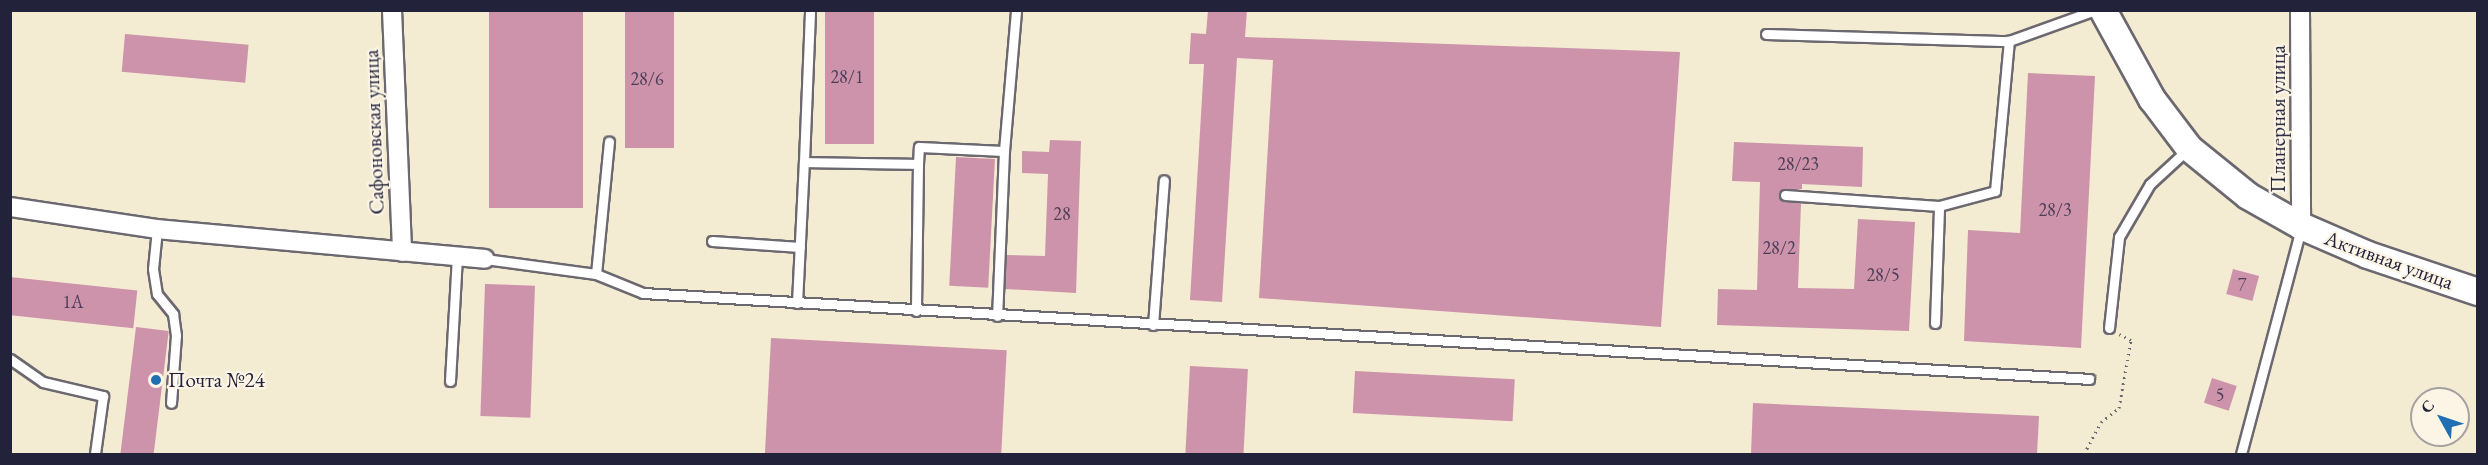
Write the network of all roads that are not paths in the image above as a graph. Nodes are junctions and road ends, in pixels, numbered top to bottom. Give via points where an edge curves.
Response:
1 (392, 10) edge
2 (1016, 10) edge
3 (2096, 10) edge
4 (2103, 10) edge
5 (2300, 10) edge
6 (810, 12) dead end
7 (1766, 34) dead end
8 (2009, 41) junction
9 (609, 142) dead end
10 (2189, 148) junction
11 (1004, 151) junction
12 (804, 162) junction
13 (918, 164) junction
14 (1164, 180) dead end
15 (1785, 195) dead end
16 (1939, 206) junction
17 (10, 207) edge
18 (2301, 226) junction
19 (157, 230) junction
20 (712, 242) dead end
21 (800, 247) junction
22 (402, 252) junction
23 (457, 256) junction
24 (485, 259) joint
25 (596, 274) junction
26 (2478, 291) edge
27 (797, 303) junction
28 (916, 311) junction
29 (997, 316) junction
30 (1935, 323) dead end
31 (1153, 325) junction
32 (2109, 328) road end
33 (10, 359) edge
34 (2089, 379) dead end
35 (450, 381) dead end
36 (171, 403) dead end
37 (95, 454) edge
38 (2241, 454) edge

1 - 22 street, Сафоновская улица
2 - 11 lane
3 - 8 lane
4 - 10 main road, Активная улица via 2152,99
5 - 18 street, Планерная улица
6 - 12 lane
7 - 8 lane
8 - 16 lane via 1995,190
9 - 25 lane
10 - 18 main road, Активная улица via 2248,196
10 - 32 lane via 2150,184 2119,237
11 - 13 lane via 919,147
11 - 29 lane
12 - 13 lane
12 - 21 lane
13 - 28 lane
14 - 31 lane
15 - 16 lane
16 - 30 lane
17 - 19 street
18 - 26 main road, Активная улица via 2368,255
18 - 38 lane
19 - 22 street
19 - 36 lane via 153,269 157,294 173,314 176,335
20 - 21 lane
21 - 27 lane
22 - 23 street
23 - 24 street
23 - 35 lane
24 - 25 lane
25 - 27 lane via 643,292
27 - 28 lane
28 - 29 lane
29 - 31 lane
31 - 34 lane
33 - 37 lane via 44,382 103,396

